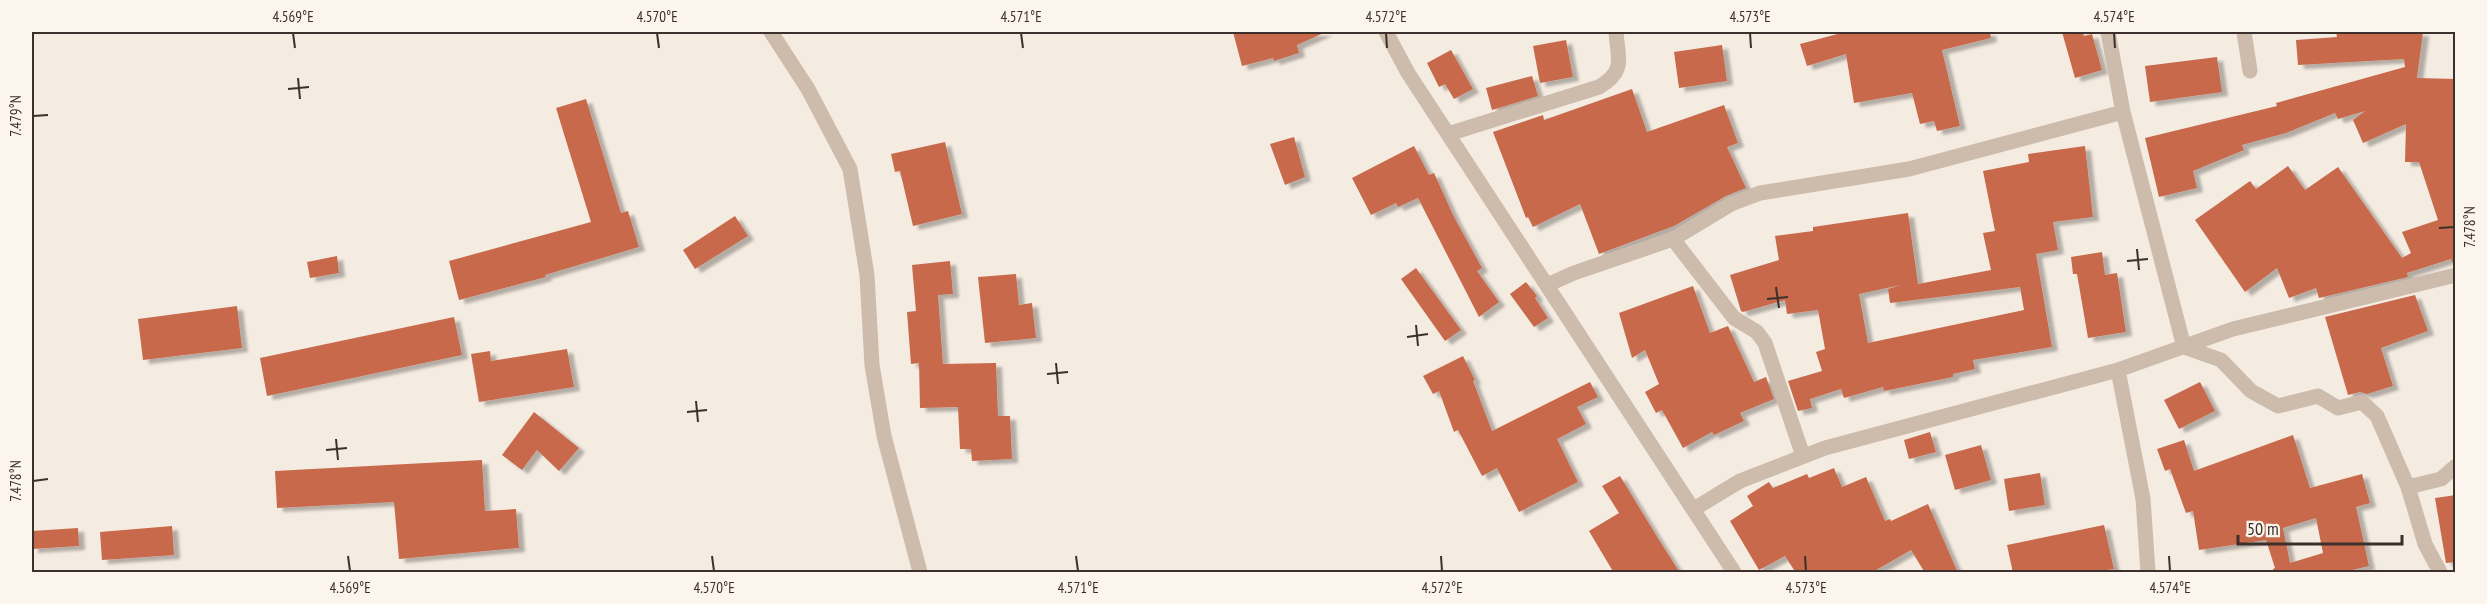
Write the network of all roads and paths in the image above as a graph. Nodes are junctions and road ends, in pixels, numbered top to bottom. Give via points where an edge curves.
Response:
1 (771, 32) edge
2 (1386, 32) edge
3 (1616, 32) edge
4 (2108, 32) edge
5 (2244, 32) edge
6 (2250, 71) dead end
7 (2123, 112) junction
8 (1448, 134) junction
9 (1673, 239) junction
10 (2456, 275) edge
11 (1547, 285) junction
12 (2184, 347) junction
13 (2118, 370) junction
14 (1803, 456) junction
15 (2456, 466) edge
16 (2408, 487) junction
17 (1694, 509) junction
18 (920, 573) edge
19 (1734, 573) edge
20 (2148, 573) edge
21 (2440, 573) edge

1 - 18 street via 808,89 850,169 867,275 872,365 884,436
2 - 8 street
3 - 8 street via 1618,70 1613,79 1599,87
4 - 7 street
5 - 6 street
7 - 9 street via 1908,169 1760,193 1731,204
7 - 12 street
8 - 11 street
9 - 11 street
9 - 14 street via 1734,318 1757,332 1765,343
10 - 12 street via 2233,329
11 - 17 street
12 - 13 street
12 - 16 street via 2221,360 2251,391 2278,406 2318,396 2338,408 2362,402 2377,416
13 - 14 street
13 - 20 street via 2144,499
14 - 17 street via 1740,481
15 - 16 street via 2441,479
16 - 21 street via 2425,544
17 - 19 street

